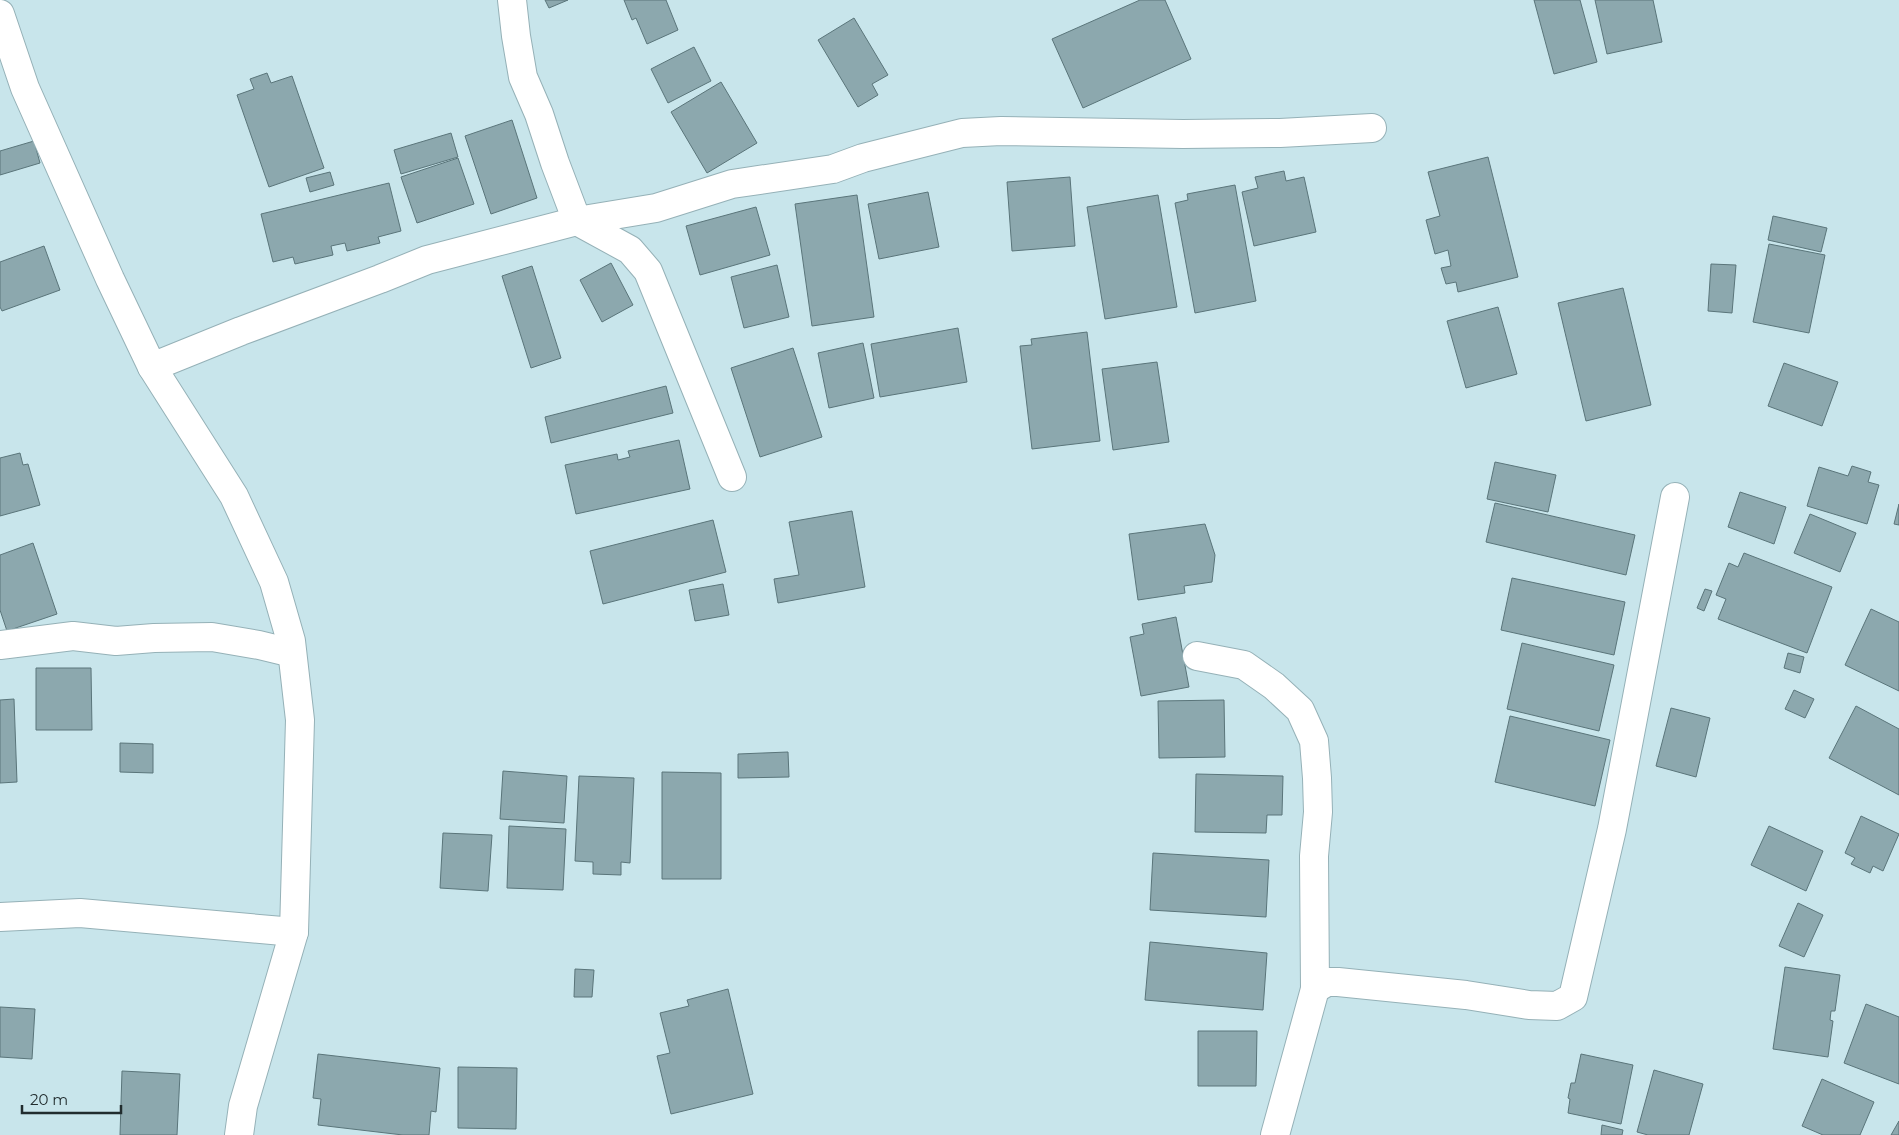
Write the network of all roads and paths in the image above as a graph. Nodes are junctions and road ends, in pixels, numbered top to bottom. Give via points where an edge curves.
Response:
1 (512, 0) edge
2 (0, 14) edge
3 (1372, 128) dead end
4 (577, 222) junction
5 (152, 367) junction
6 (732, 477) dead end
7 (1675, 497) dead end
8 (0, 645) edge
9 (292, 653) junction
10 (1197, 656) dead end
11 (0, 917) edge
12 (294, 932) junction
13 (1315, 989) junction
14 (239, 1135) edge
15 (1275, 1135) edge

1 - 4 street via 523,76
2 - 5 street via 25,88
3 - 4 street via 1280,133 962,133 863,158 833,169 732,184 656,208
4 - 5 street via 427,260
4 - 6 street via 630,250 648,271
5 - 9 street via 234,496 274,582
7 - 13 street via 1612,830 1573,997 1556,1006 1338,982 1327,982
8 - 9 street via 72,636 116,641 212,638
9 - 12 street via 300,720
10 - 13 street via 1244,665 1274,686 1300,710 1314,741 1318,778 1314,856
11 - 12 street via 80,913
12 - 14 street via 243,1106
13 - 15 street

